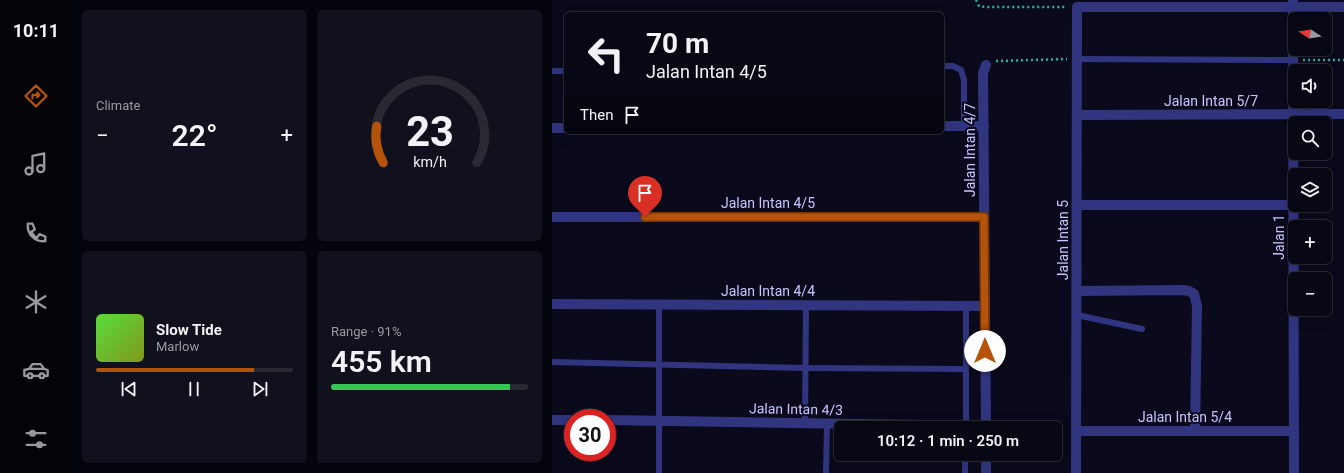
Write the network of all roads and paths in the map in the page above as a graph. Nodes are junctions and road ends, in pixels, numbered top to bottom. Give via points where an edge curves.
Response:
1 (976, 0) edge
2 (1293, 3) edge
3 (1323, 3) edge
4 (1077, 7) junction
5 (1344, 7) edge
6 (1077, 59) junction
7 (1293, 60) junction
8 (1344, 60) edge
9 (986, 65) joint
10 (944, 66) edge
11 (552, 71) edge
12 (564, 71) edge
13 (1344, 114) edge
14 (1077, 115) junction
15 (1293, 115) junction
16 (944, 126) edge
17 (964, 126) junction
18 (984, 126) junction
19 (552, 128) edge
20 (564, 128) edge
21 (1293, 168) edge
22 (1077, 205) junction
23 (1288, 205) edge
24 (1293, 212) edge
25 (552, 217) edge
26 (984, 217) junction
27 (1077, 291) junction
28 (552, 304) edge
29 (659, 304) junction
30 (806, 305) junction
31 (966, 305) junction
32 (985, 306) junction
33 (1077, 315) junction
34 (1142, 329) dead end
35 (552, 362) edge
36 (659, 364) junction
37 (806, 368) junction
38 (966, 369) junction
39 (552, 420) edge
40 (564, 420) edge
41 (616, 420) edge
42 (659, 421) junction
43 (966, 421) edge
44 (986, 421) edge
45 (805, 423) junction
46 (827, 423) junction
47 (834, 423) edge
48 (1077, 431) junction
49 (1195, 431) junction
50 (1294, 431) junction
51 (965, 461) edge
52 (986, 461) edge
53 (659, 473) edge
54 (826, 473) edge
55 (965, 473) edge
56 (986, 473) edge
57 (1076, 473) edge
58 (1294, 473) edge

1 - 4 path via 980,6 987,7
2 - 3 street
2 - 4 street
2 - 7 street, Jalan 1
3 - 5 street
4 - 6 street, Jalan Intan 5
6 - 7 lane
6 - 9 path via 1000,60
6 - 14 street, Jalan Intan 5
7 - 8 path
7 - 15 street, Jalan 1
9 - 18 street, Jalan Intan 4/7 via 983,73
10 - 17 lane via 953,66 961,70 964,80
11 - 12 lane
13 - 15 street, Jalan Intan 5/7
14 - 15 street, Jalan Intan 5/7
14 - 22 street, Jalan Intan 5
15 - 21 street, Jalan 1
16 - 17 street
17 - 18 street
18 - 26 street, Jalan Intan 4/7
19 - 20 street
22 - 23 street
22 - 27 street, Jalan Intan 5
24 - 50 street, Jalan 1
25 - 26 street, Jalan Intan 4/5
26 - 32 street, Jalan Intan 4/7
27 - 33 street, Jalan Intan 5
27 - 49 street via 1183,290 1194,294 1197,306
28 - 29 street, Jalan Intan 4/4
29 - 30 street, Jalan Intan 4/4
29 - 36 lane
30 - 31 street, Jalan Intan 4/4
30 - 37 lane
31 - 32 street, Jalan Intan 4/4
31 - 38 lane
32 - 44 street, Jalan Intan 4/7
33 - 34 lane
33 - 48 street, Jalan Intan 5
35 - 36 lane
36 - 37 lane
36 - 42 lane
37 - 38 lane
37 - 45 lane
38 - 43 lane
39 - 40 street
41 - 42 street, Jalan Intan 4/3
42 - 45 street, Jalan Intan 4/3
42 - 53 lane
45 - 46 street, Jalan Intan 4/3
46 - 47 street, Jalan Intan 4/3
46 - 54 lane
48 - 49 street, Jalan Intan 5/4
48 - 57 street, Jalan Intan 5
49 - 50 street, Jalan Intan 5/4
50 - 58 street, Jalan 1
51 - 55 lane
52 - 56 street

